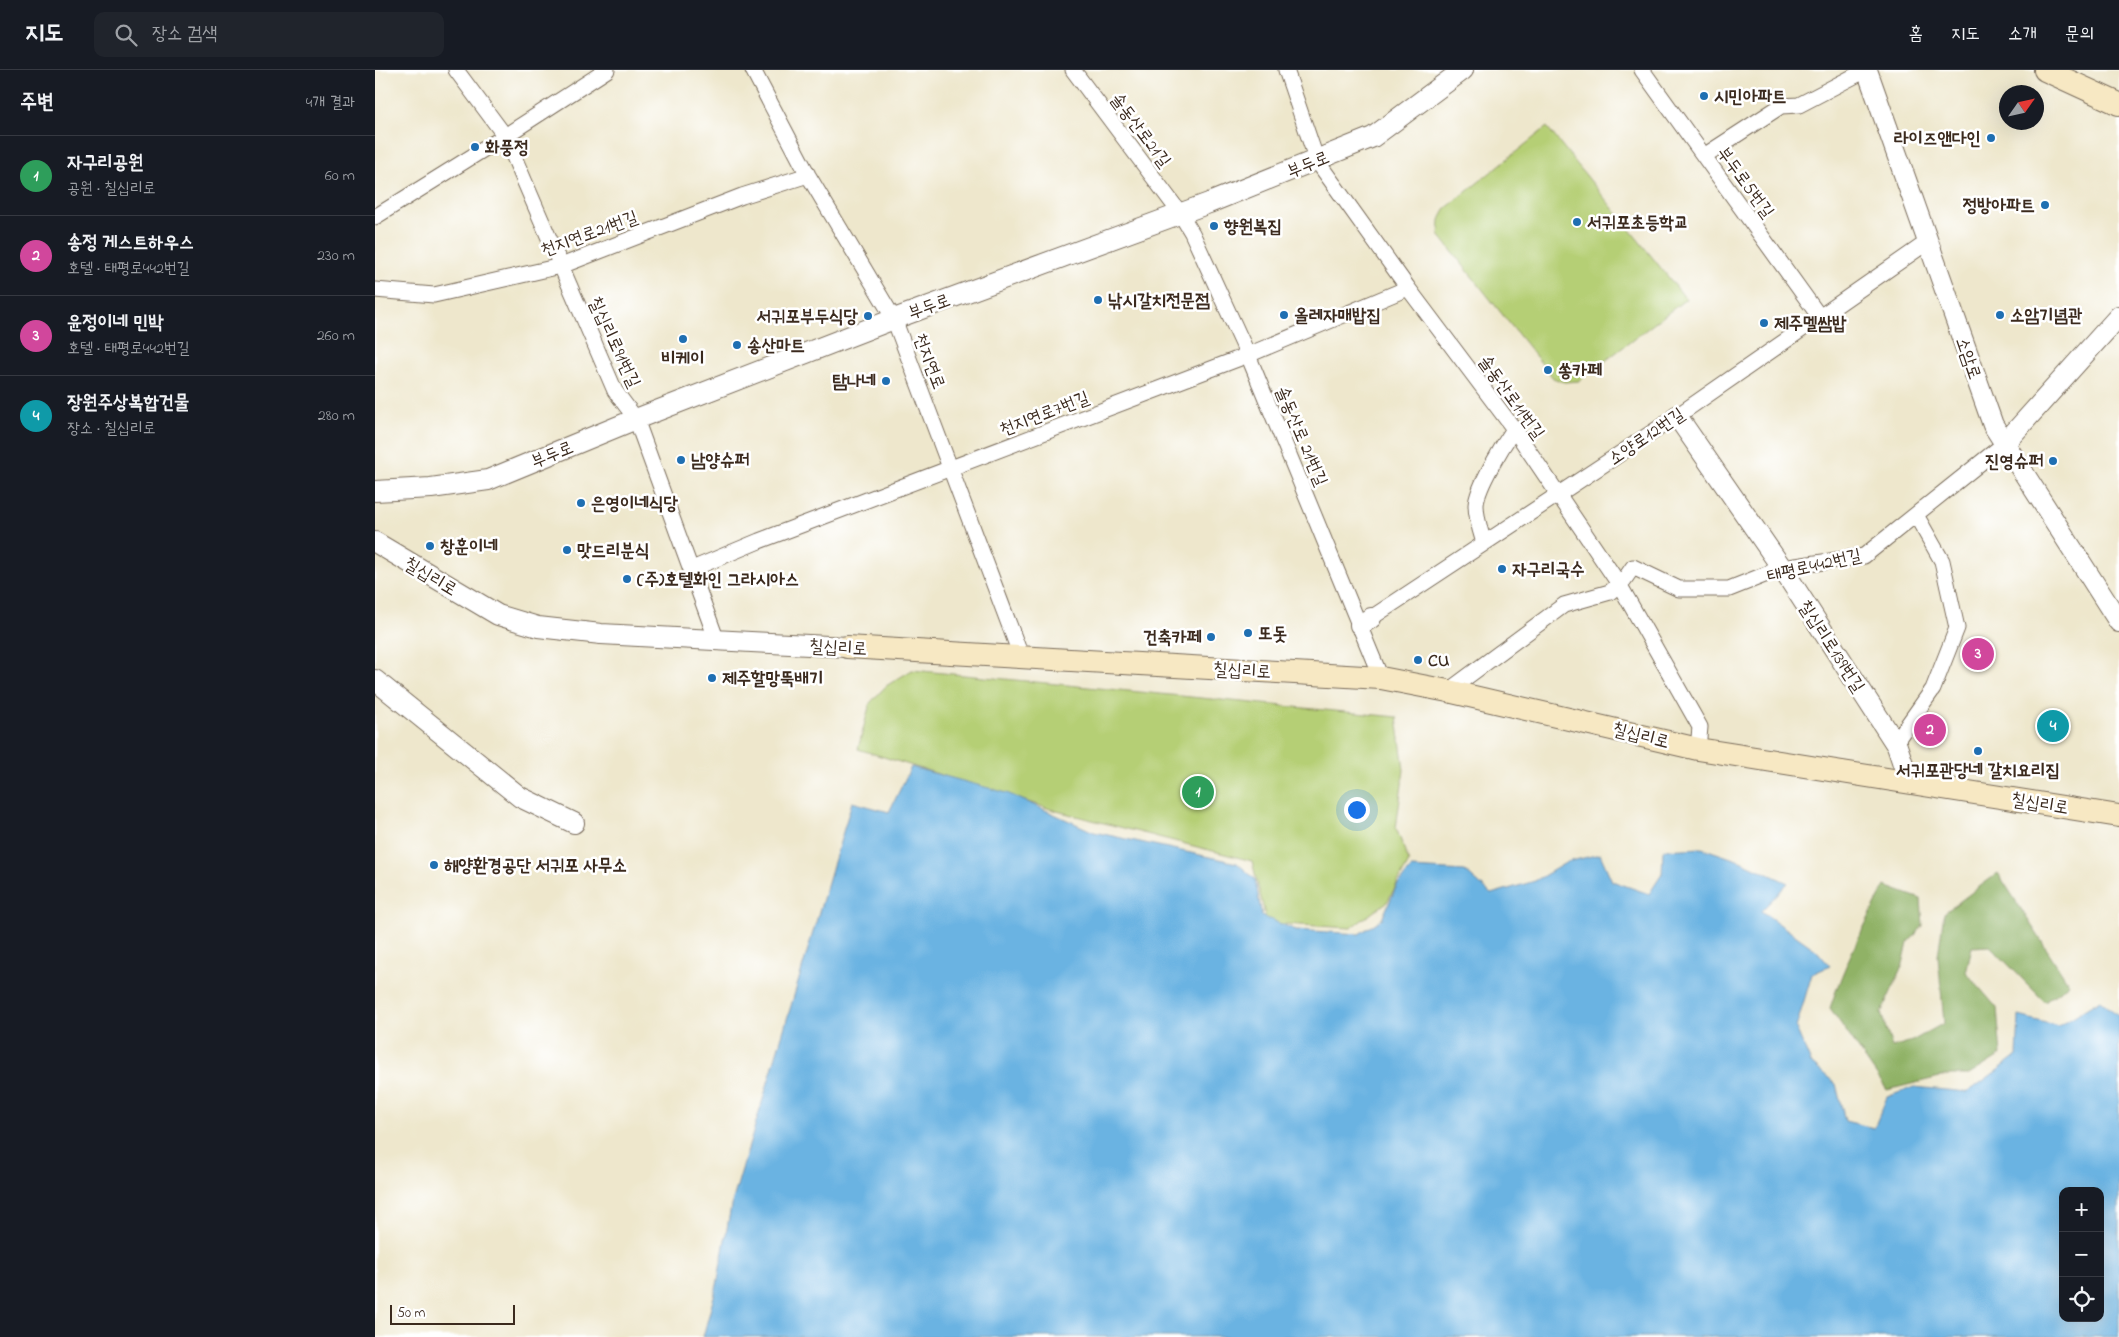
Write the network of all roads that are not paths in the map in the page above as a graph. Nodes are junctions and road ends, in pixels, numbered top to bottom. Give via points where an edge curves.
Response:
1 (456, 70) edge
2 (607, 70) edge
3 (753, 70) edge
4 (1073, 70) edge
5 (1287, 70) edge
6 (1463, 70) edge
7 (1642, 70) edge
8 (1866, 70) edge
9 (2045, 70) edge
10 (2119, 104) edge
11 (505, 136) junction
12 (1704, 156) junction
13 (1317, 161) junction
14 (808, 175) junction
15 (1180, 213) junction
16 (375, 217) edge
17 (1929, 241) junction
18 (561, 266) junction
19 (1407, 288) junction
20 (375, 290) edge
21 (1819, 316) junction
22 (2119, 316) edge
23 (894, 319) junction
24 (1248, 355) junction
25 (1677, 416) junction
26 (636, 419) junction
27 (1514, 429) junction
28 (2004, 444) junction
29 (951, 468) junction
30 (375, 491) edge
31 (1558, 494) junction
32 (1916, 515) junction
33 (375, 542) edge
34 (1484, 543) junction
35 (1782, 568) junction
36 (692, 569) junction
37 (1619, 584) junction
38 (1365, 621) junction
39 (2119, 622) edge
40 (717, 641) junction
41 (847, 647) joint
42 (1021, 656) junction
43 (1381, 678) junction
44 (375, 680) edge
45 (1448, 691) junction
46 (1893, 740) junction
47 (1698, 749) junction
48 (1909, 782) junction
49 (2119, 816) edge
50 (574, 823) dead end

1 - 11 street, 칠십리로91번길
2 - 11 street
3 - 14 street, 천지연로
4 - 15 street, 솔동산로21길
5 - 13 street, 솔동산로11번길
6 - 13 street, 부두로 via 1373,137
7 - 12 street, 부두로5번길
8 - 12 street via 1799,105 1781,106
8 - 17 street, 소암로
9 - 10 main road
11 - 16 street
11 - 18 street, 칠십리로91번길
12 - 21 street, 부두로5번길
13 - 15 street, 부두로
13 - 19 street, 솔동산로11번길
14 - 18 street, 천지연로21번길 via 742,196
14 - 23 street, 천지연로
15 - 23 street, 부두로
15 - 24 street, 솔동산로 21번길 via 1192,232
17 - 21 street, 소양로12번길
17 - 28 street, 소암로 via 1993,425
18 - 20 street, 천지연로21번길 via 434,295
18 - 26 street, 칠십리로91번길 via 615,391
19 - 24 street, 천지연로7번길
19 - 27 street, 솔동산로11번길
21 - 25 street, 소양로12번길
22 - 28 street, 태평로442번길
23 - 26 street, 부두로
23 - 29 street, 천지연로
24 - 29 street, 천지연로7번길
24 - 38 street, 솔동산로 21번길
25 - 31 street, 소양로12번길
25 - 35 street, 칠십리로139번길
26 - 30 street, 부두로 via 488,480
26 - 36 street, 칠십리로91번길
27 - 31 street, 솔동산로11번길
27 - 34 street via 1496,456 1476,503
28 - 32 street, 태평로442번길
28 - 39 street, 소암로
29 - 36 street, 천지연로7번길 via 759,540
29 - 42 street, 천지연로
31 - 34 street, 소양로12번길
31 - 37 street, 솔동산로11번길
32 - 35 street, 태평로442번길 via 1864,556
32 - 46 street via 1942,562 1957,628 1933,689 1899,737
33 - 40 street, 칠십리로 via 498,615 538,627
34 - 38 street, 소양로12번길
35 - 37 street, 태평로442번길 via 1729,588 1679,589 1633,567
35 - 46 street, 칠십리로139번길
36 - 40 street, 칠십리로91번길
37 - 45 street, 태평로442번길 via 1610,592 1564,606
37 - 47 street, 솔동산로11번길 via 1700,727
38 - 43 street, 솔동산로 21번길
40 - 41 street, 칠십리로
41 - 42 main road, 칠십리로
42 - 43 main road, 칠십리로
43 - 45 main road, 칠십리로
44 - 50 street via 520,797
45 - 47 main road, 칠십리로
46 - 48 street, 칠십리로139번길
47 - 48 main road, 칠십리로
48 - 49 main road, 칠십리로

